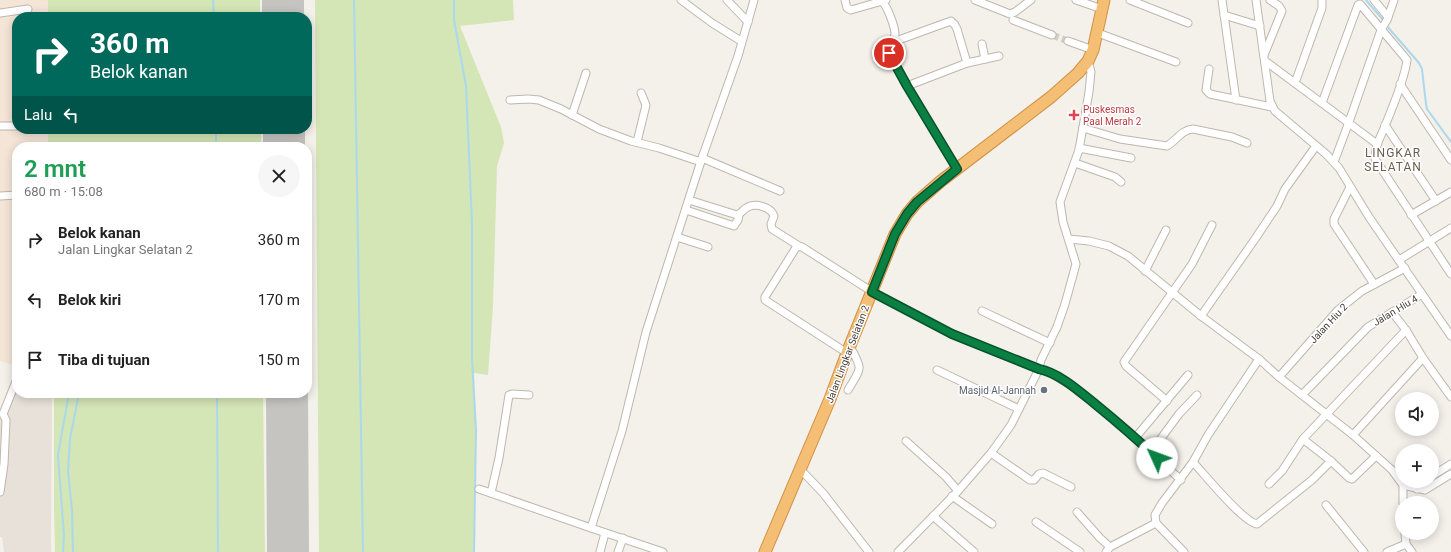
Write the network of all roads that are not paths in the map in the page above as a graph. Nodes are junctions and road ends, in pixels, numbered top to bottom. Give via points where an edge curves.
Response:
1 (681, 0) edge
2 (727, 0) edge
3 (754, 0) edge
4 (845, 0) edge
5 (974, 0) edge
6 (1031, 0) edge
7 (1076, 0) edge
8 (1130, 0) edge
9 (1222, 0) edge
10 (1256, 0) edge
11 (1270, 0) edge
12 (1374, 0) edge
13 (1394, 0) edge
14 (884, 1) edge
15 (1321, 1) edge
16 (1358, 2) edge
17 (1103, 5) edge
18 (28, 8) dead end
19 (0, 13) edge
20 (1224, 15) junction
21 (1013, 20) dead end
22 (748, 22) junction
23 (1188, 23) dead end
24 (1385, 24) junction
25 (1260, 26) junction
26 (1098, 33) junction
27 (1052, 35) tunnel mouth
28 (741, 41) junction
29 (1068, 41) tunnel mouth
30 (893, 42) junction
31 (982, 44) dead end
32 (1093, 50) junction
33 (999, 56) dead end
34 (1264, 58) junction
35 (985, 59) junction
36 (1088, 61) junction
37 (1176, 62) dead end
38 (968, 63) junction
39 (1209, 69) dead end
40 (586, 73) dead end
41 (1295, 83) junction
42 (1400, 84) junction
43 (907, 86) junction
44 (641, 93) dead end
45 (510, 100) dead end
46 (1236, 100) junction
47 (1322, 103) junction
48 (1272, 107) junction
49 (572, 115) junction
50 (1349, 122) junction
51 (1385, 125) junction
52 (0, 126) edge
53 (12, 126) edge
54 (1083, 128) junction
55 (637, 142) junction
56 (1246, 142) dead end
57 (1377, 144) junction
58 (1316, 146) junction
59 (1079, 148) junction
60 (1131, 158) dead end
61 (701, 160) junction
62 (1451, 160) edge
63 (1334, 162) junction
64 (1075, 163) junction
65 (957, 169) junction
66 (1121, 182) dead end
67 (1350, 187) junction
68 (780, 191) dead end
69 (1451, 192) edge
70 (12, 195) edge
71 (0, 196) edge
72 (689, 200) junction
73 (1436, 201) junction
74 (686, 210) junction
75 (739, 215) junction
76 (1411, 215) junction
77 (1212, 225) dead end
78 (1451, 228) edge
79 (1166, 230) dead end
80 (677, 237) junction
81 (1069, 239) junction
82 (1429, 241) junction
83 (799, 246) junction
84 (708, 248) dead end
85 (1400, 260) junction
86 (1405, 268) junction
87 (1450, 270) edge
88 (1145, 271) junction
89 (1374, 284) junction
90 (872, 292) junction
91 (1172, 293) junction
92 (1422, 294) junction
93 (982, 311) dead end
94 (1392, 312) junction
95 (1201, 316) junction
96 (1406, 330) junction
97 (1451, 336) edge
98 (1050, 342) junction
99 (849, 349) junction
100 (1424, 358) junction
101 (1259, 359) junction
102 (1039, 369) junction
103 (937, 370) dead end
104 (1188, 375) dead end
105 (1279, 377) junction
106 (848, 390) dead end
107 (12, 391) edge
108 (529, 395) dead end
109 (1197, 395) dead end
110 (1302, 395) junction
111 (1451, 397) edge
112 (1167, 401) junction
113 (1019, 409) junction
114 (2, 414) edge
115 (1327, 415) junction
116 (1353, 435) junction
117 (1135, 438) junction
118 (1303, 439) junction
119 (906, 441) dead end
120 (1151, 452) junction
121 (991, 453) junction
122 (1376, 456) junction
123 (1331, 461) junction
124 (1193, 462) junction
125 (1451, 464) edge
126 (800, 469) junction
127 (1439, 472) edge
128 (1395, 474) edge
129 (1451, 474) edge
130 (1181, 480) junction
131 (1269, 484) dead end
132 (1071, 488) dead end
133 (1412, 488) edge
134 (479, 489) dead end
135 (1416, 489) joint
136 (0, 492) edge
137 (491, 493) junction
138 (955, 493) junction
139 (1326, 505) dead end
140 (1077, 512) dead end
141 (933, 516) junction
142 (1036, 522) dead end
143 (1156, 523) junction
144 (992, 524) dead end
145 (591, 528) junction
146 (605, 533) junction
147 (622, 538) junction
148 (1406, 540) edge
149 (1406, 544) junction
150 (652, 550) edge
151 (1108, 550) edge
152 (600, 552) edge
153 (618, 552) edge
154 (663, 552) edge
155 (765, 552) edge
156 (869, 552) edge
157 (898, 552) edge
158 (974, 552) edge
159 (1080, 552) edge
160 (1184, 552) edge
161 (1364, 552) edge
162 (1387, 552) edge
163 (1412, 552) edge

1 - 28 street
2 - 22 street
3 - 22 street
4 - 14 street via 847,8 851,10
5 - 6 street via 1010,14
7 - 17 street
8 - 23 street
9 - 20 street
10 - 25 street
11 - 34 street via 1282,11
12 - 24 street
13 - 24 street
14 - 30 street via 895,33
15 - 41 street via 1322,8
16 - 24 street
16 - 47 street
17 - 26 highway, Jalan Lingkar Selatan 2
18 - 19 street
20 - 25 street
20 - 46 street
21 - 27 street
22 - 28 street
24 - 42 street via 1407,60
24 - 50 street
25 - 34 street
26 - 32 highway, Jalan Lingkar Selatan 2
26 - 37 street
28 - 61 street
29 - 32 street
30 - 38 street via 951,22 957,29
30 - 43 street via 889,49 890,56
31 - 35 street
32 - 36 highway, Jalan Lingkar Selatan 2
33 - 35 street
34 - 41 street
34 - 48 street
35 - 38 street
36 - 54 street via 1091,72
36 - 65 highway, Jalan Lingkar Selatan 2 via 1051,97
38 - 43 street
39 - 46 street via 1206,90 1208,93
40 - 49 street
41 - 47 street
42 - 51 street
42 - 62 street
43 - 65 street
44 - 55 street via 646,105
45 - 49 street via 539,100
46 - 48 street
47 - 50 street
48 - 58 street
49 - 55 street via 599,129
50 - 57 street
50 - 63 street
51 - 57 street
51 - 73 street
52 - 53 street
54 - 56 street via 1120,139 1168,146 1183,132 1193,129
54 - 59 street
55 - 61 street
57 - 76 street via 1375,159
58 - 63 street
58 - 95 street via 1285,189 1255,240
59 - 60 street
59 - 64 street
61 - 68 street
61 - 72 street
63 - 67 street
64 - 66 street via 1115,177
64 - 81 street via 1060,202
65 - 90 highway, Jalan Lingkar Selatan 2 via 917,202 907,214 895,234
67 - 85 street
67 - 89 street via 1334,224
69 - 73 street
70 - 71 street
72 - 74 street
72 - 75 street
73 - 76 street
74 - 75 street via 734,226
74 - 80 street
75 - 83 street via 745,208 757,205 770,210 774,216 772,228
76 - 82 street
77 - 91 street via 1192,264
78 - 82 street
79 - 88 street
80 - 84 street
80 - 145 street via 646,332 622,431
81 - 88 street via 1109,246 1128,256
81 - 98 street via 1076,264 1065,304
82 - 85 street
82 - 87 street
83 - 90 street
83 - 99 street via 765,300
85 - 86 street
86 - 89 street, Jalan Hiu 2
86 - 92 street
88 - 91 street
89 - 105 street, Jalan Hiu 2 via 1338,310
90 - 99 highway, Jalan Lingkar Selatan 2
90 - 102 street via 952,334
91 - 95 street
91 - 112 street via 1124,362
92 - 94 street, Jalan Hiu 4
92 - 97 street
93 - 98 street
94 - 96 street
94 - 110 street, Jalan Hiu 4 via 1368,327
95 - 101 street
96 - 100 street
96 - 115 street
98 - 102 street
99 - 106 street via 860,364 860,369
99 - 126 highway, Jalan Lingkar Selatan 2
100 - 111 street
100 - 116 street
101 - 105 street
101 - 124 street
102 - 113 street
102 - 117 street via 1072,386
103 - 113 street
104 - 112 street
105 - 110 street
107 - 114 street
108 - 137 street via 509,396
109 - 120 street via 1179,414
110 - 115 street
112 - 117 street
113 - 121 street
114 - 136 street via 6,420
115 - 116 street
115 - 118 street
116 - 122 street
117 - 120 street
118 - 123 street
118 - 131 street via 1282,471
119 - 138 street via 946,477
120 - 130 street
121 - 132 street via 1030,480 1043,473
121 - 138 street
122 - 123 street via 1352,479
122 - 128 street
123 - 124 street via 1312,480 1257,524 1248,520 1232,505
124 - 130 street
125 - 127 street
126 - 155 highway, Jalan Lingkar Selatan 2
126 - 156 street via 823,493
129 - 135 street via 1425,490
130 - 143 street via 1155,515
133 - 135 street
134 - 137 street
137 - 145 street
138 - 141 street
138 - 144 street
139 - 161 street
140 - 151 street
141 - 157 street
141 - 158 street
142 - 159 street
143 - 151 street
143 - 160 street
145 - 146 street
146 - 147 street
146 - 152 street
147 - 150 street
147 - 153 street
148 - 149 street
149 - 162 street
149 - 163 street
150 - 154 street

